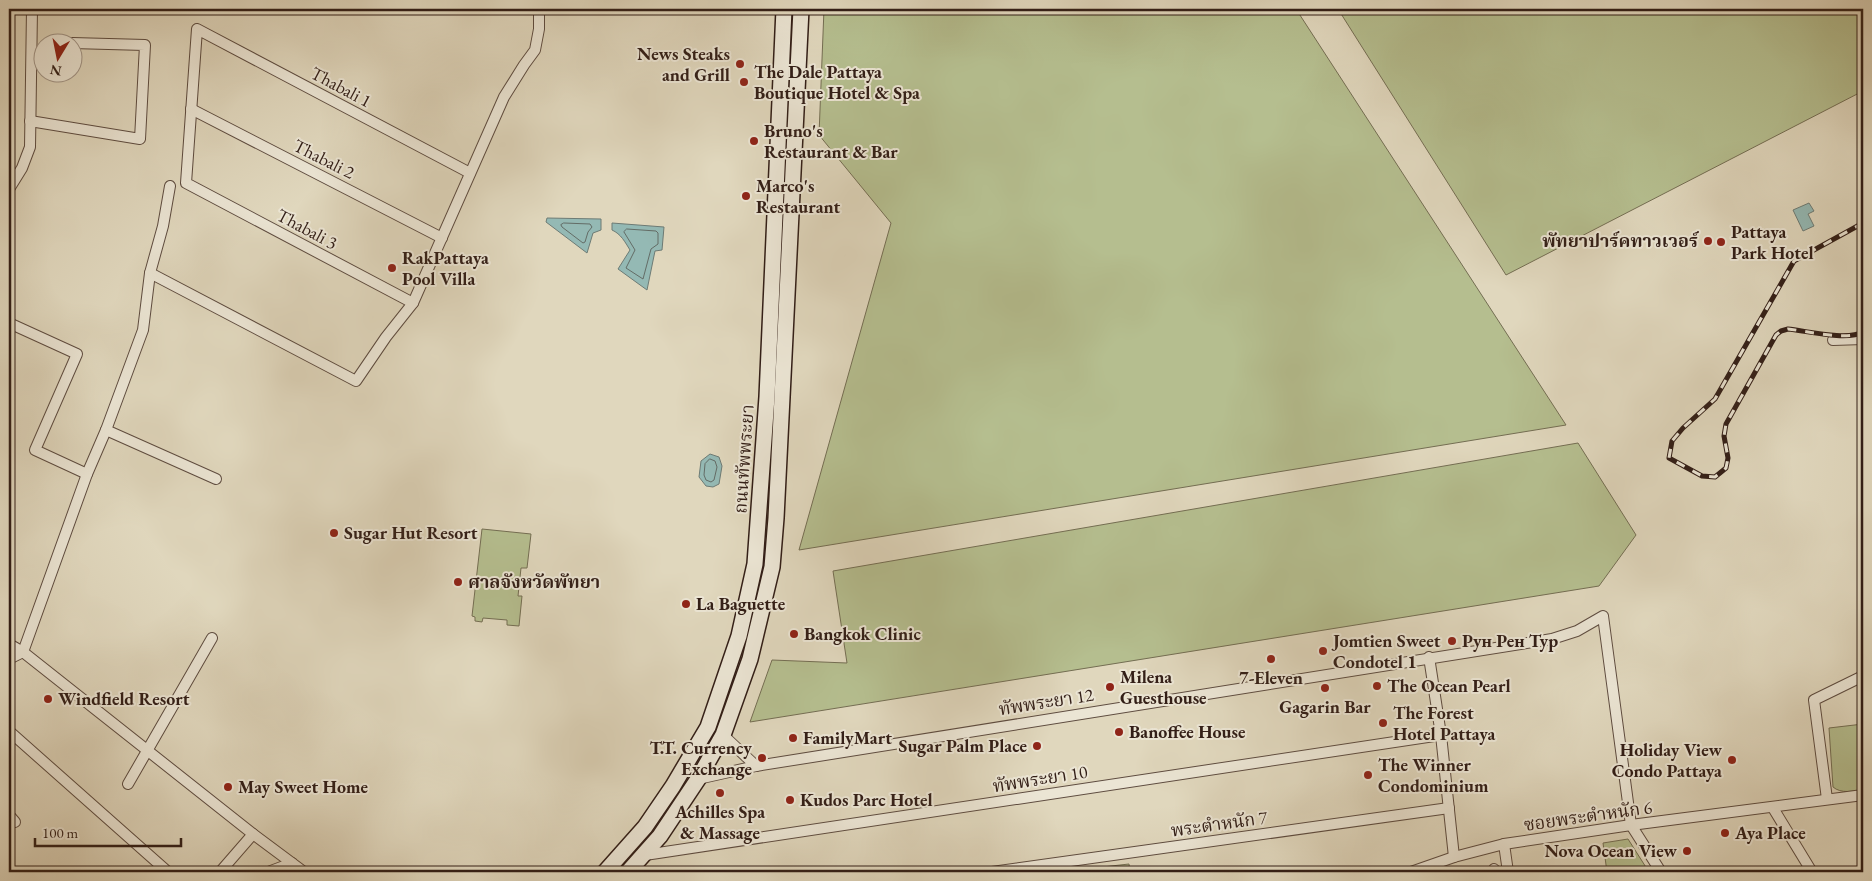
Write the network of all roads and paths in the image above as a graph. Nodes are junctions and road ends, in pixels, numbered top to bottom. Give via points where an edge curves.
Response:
1 (32, 9) edge
2 (539, 9) edge
3 (784, 9) edge
4 (801, 9) edge
5 (31, 43) joint
6 (82, 44) edge
7 (191, 109) junction
8 (30, 121) junction
9 (470, 173) junction
10 (170, 186) dead end
11 (9, 189) edge
12 (442, 238) junction
13 (150, 273) junction
14 (412, 303) junction
15 (9, 322) edge
16 (1863, 339) edge
17 (1833, 340) dead end
18 (106, 430) junction
19 (87, 474) junction
20 (216, 479) dead end
21 (212, 638) dead end
22 (9, 644) edge
23 (23, 652) junction
24 (1429, 657) junction
25 (9, 659) edge
26 (1863, 676) edge
27 (9, 731) edge
28 (723, 735) junction
29 (1441, 735) junction
30 (148, 751) junction
31 (756, 766) junction
32 (698, 779) junction
33 (128, 784) dead end
34 (1863, 795) edge
35 (1827, 799) junction
36 (1449, 808) junction
37 (1773, 808) junction
38 (1631, 825) junction
39 (253, 834) junction
40 (1504, 844) junction
41 (645, 855) junction
42 (1454, 857) junction
43 (292, 863) junction
44 (168, 872) edge
45 (220, 872) edge
46 (268, 872) edge
47 (304, 872) edge
48 (605, 872) edge
49 (628, 872) edge
50 (992, 872) edge
51 (1411, 872) edge
52 (1508, 872) edge
53 (1661, 872) edge
54 (1812, 872) edge

1 - 5 street
2 - 9 street via 535,50 504,97
3 - 48 main road, ถนนทัพพระยา via 767,397 755,564 739,636 708,727 645,826
4 - 28 main road, ถนนทัพพระยา via 772,567 750,659
5 - 8 street
6 - 8 street via 145,45 140,139
7 - 9 street, Thabali 1 via 197,29
7 - 12 street, Thabali 2
7 - 14 street, Thabali 3 via 186,183
8 - 11 street via 27,157
9 - 12 street
10 - 13 street
12 - 14 street
13 - 14 street via 356,381
13 - 18 street via 144,330
15 - 19 street via 77,354 35,450
16 - 17 street
18 - 19 street
18 - 20 street
19 - 23 street
21 - 30 street
22 - 23 street
23 - 25 street
23 - 30 street
24 - 29 street
24 - 31 street, ทัพพระยา 12
24 - 38 street, ทัพพระยา 12 via 1552,639 1603,616
26 - 35 street via 1814,700
27 - 44 street
28 - 31 street
28 - 32 main road, ถนนทัพพระยา
29 - 36 street
29 - 41 street, ทัพพระยา 10
30 - 33 street
30 - 39 street
31 - 32 street, ทัพพระยา 12
32 - 41 main road, ถนนทัพพระยา
34 - 35 street, ซอยพระตำหนัก 6
35 - 37 street, ซอยพระตำหนัก 6
36 - 42 street
36 - 50 street, พระตำหนัก 7
37 - 38 street, ซอยพระตำหนัก 6
37 - 54 street
38 - 40 street, ซอยพระตำหนัก 6
38 - 53 street
39 - 43 street
39 - 45 street
40 - 42 street, ซอยพระตำหนัก 6
40 - 52 street
41 - 49 main road, ถนนทัพพระยา
42 - 51 street, ซอยพระตำหนัก 6
43 - 46 street
43 - 47 street

